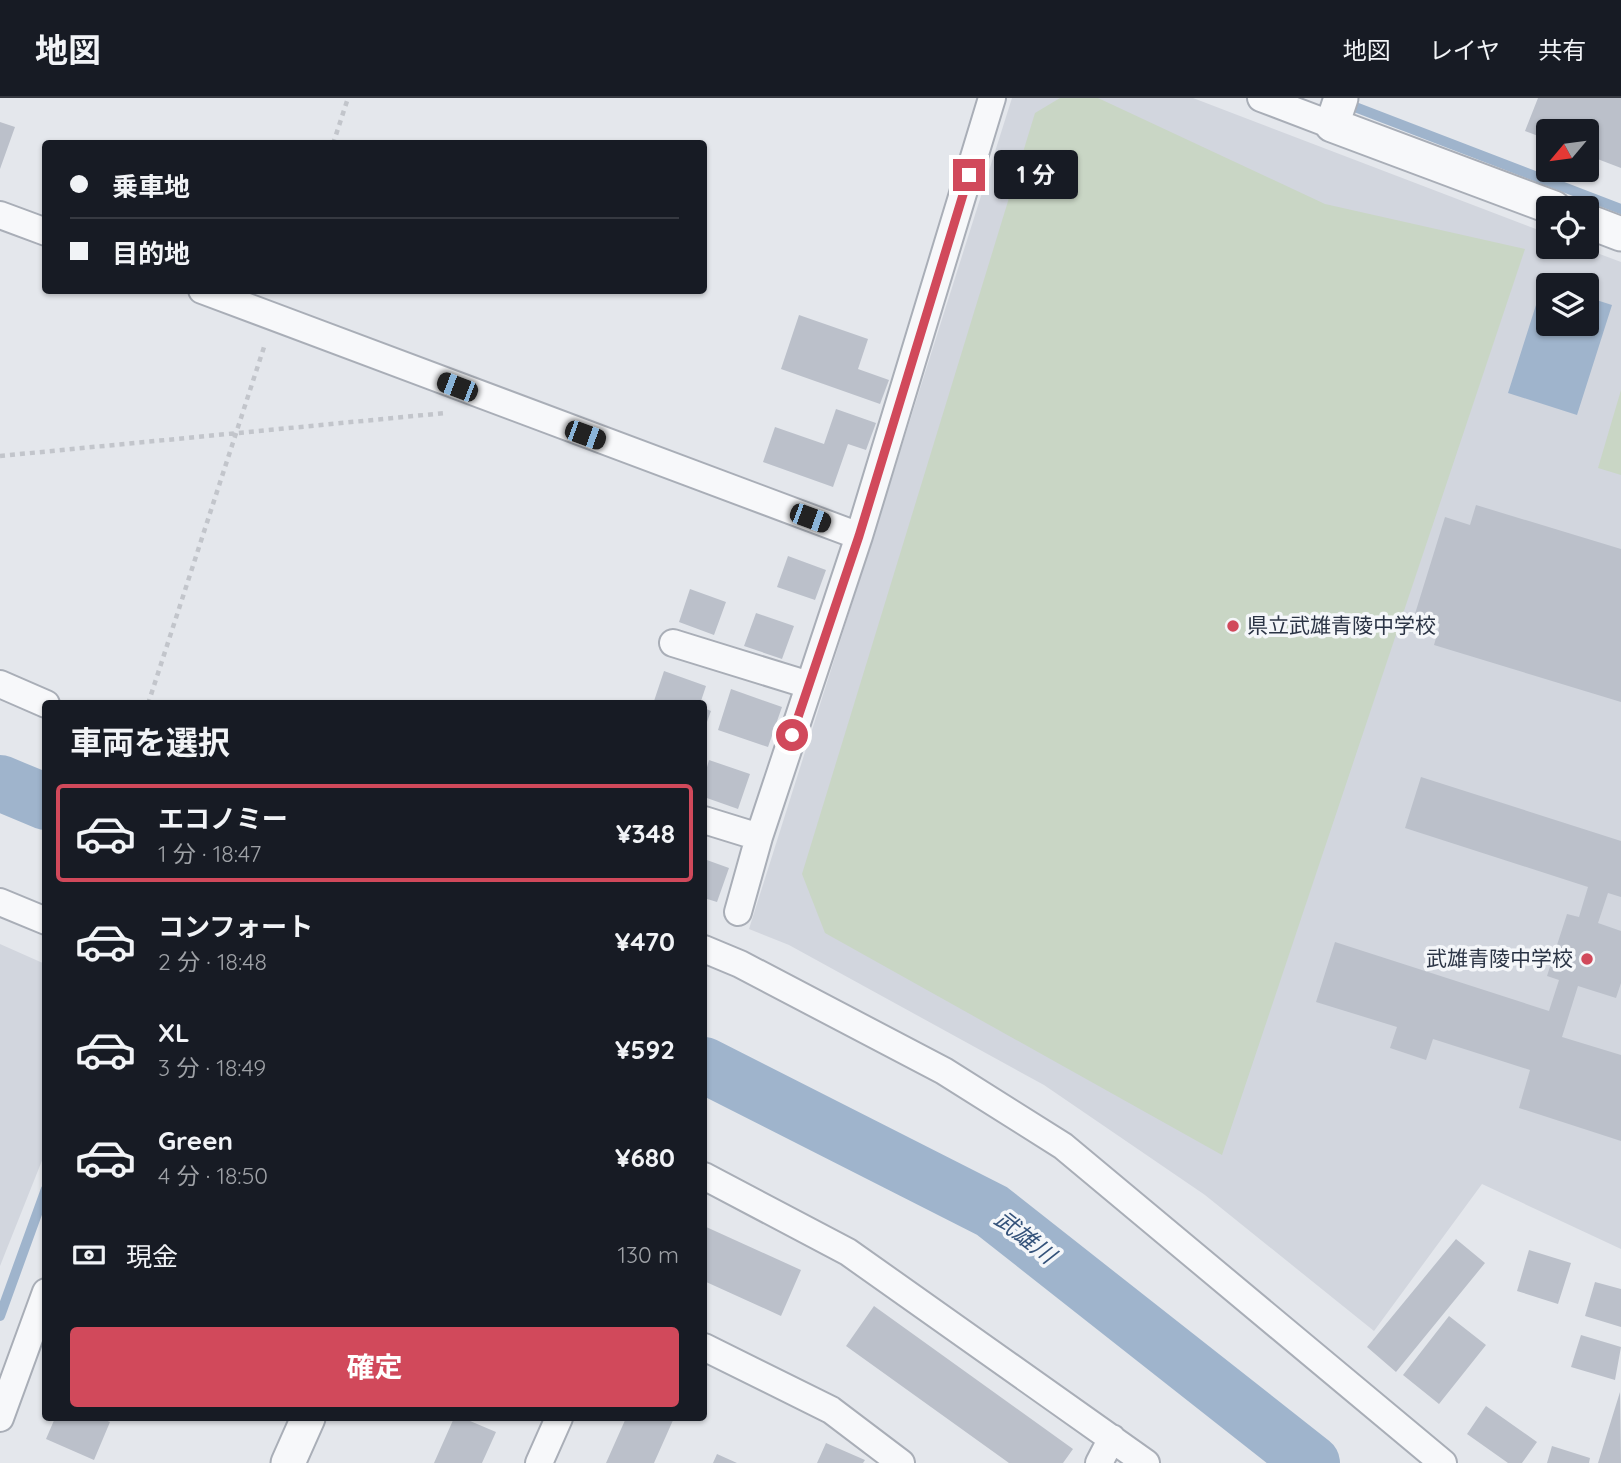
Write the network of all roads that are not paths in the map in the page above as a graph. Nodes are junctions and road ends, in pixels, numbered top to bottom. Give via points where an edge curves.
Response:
1 (992, 98) edge
2 (1261, 98) edge
3 (1336, 111) edge
4 (1536, 200) edge
5 (0, 215) edge
6 (1599, 226) edge
7 (42, 231) edge
8 (1621, 234) edge
9 (213, 294) edge
10 (859, 536) junction
11 (673, 643) dead end
12 (0, 684) edge
13 (809, 685) junction
14 (42, 702) edge
15 (707, 821) edge
16 (759, 837) junction
17 (0, 902) edge
18 (738, 912) dead end
19 (42, 919) edge
20 (707, 950) edge
21 (707, 1178) edge
22 (42, 1303) edge
23 (707, 1348) edge
24 (0, 1419) edge
25 (307, 1421) edge
26 (558, 1421) edge
27 (1112, 1437) junction
28 (288, 1463) edge
29 (539, 1463) edge
30 (901, 1463) edge
31 (1099, 1463) edge
32 (1146, 1463) edge
33 (1443, 1463) edge

1 - 10 street
2 - 3 street
3 - 4 street
5 - 7 street
6 - 8 street
9 - 10 street
10 - 13 street
11 - 13 street
12 - 14 street
13 - 16 street
15 - 16 street
16 - 18 street
17 - 19 street
20 - 33 street via 944,1071 1063,1146
21 - 27 street via 848,1252
22 - 24 street
23 - 30 street via 831,1410
25 - 28 street
26 - 29 street
27 - 31 street
27 - 32 street

